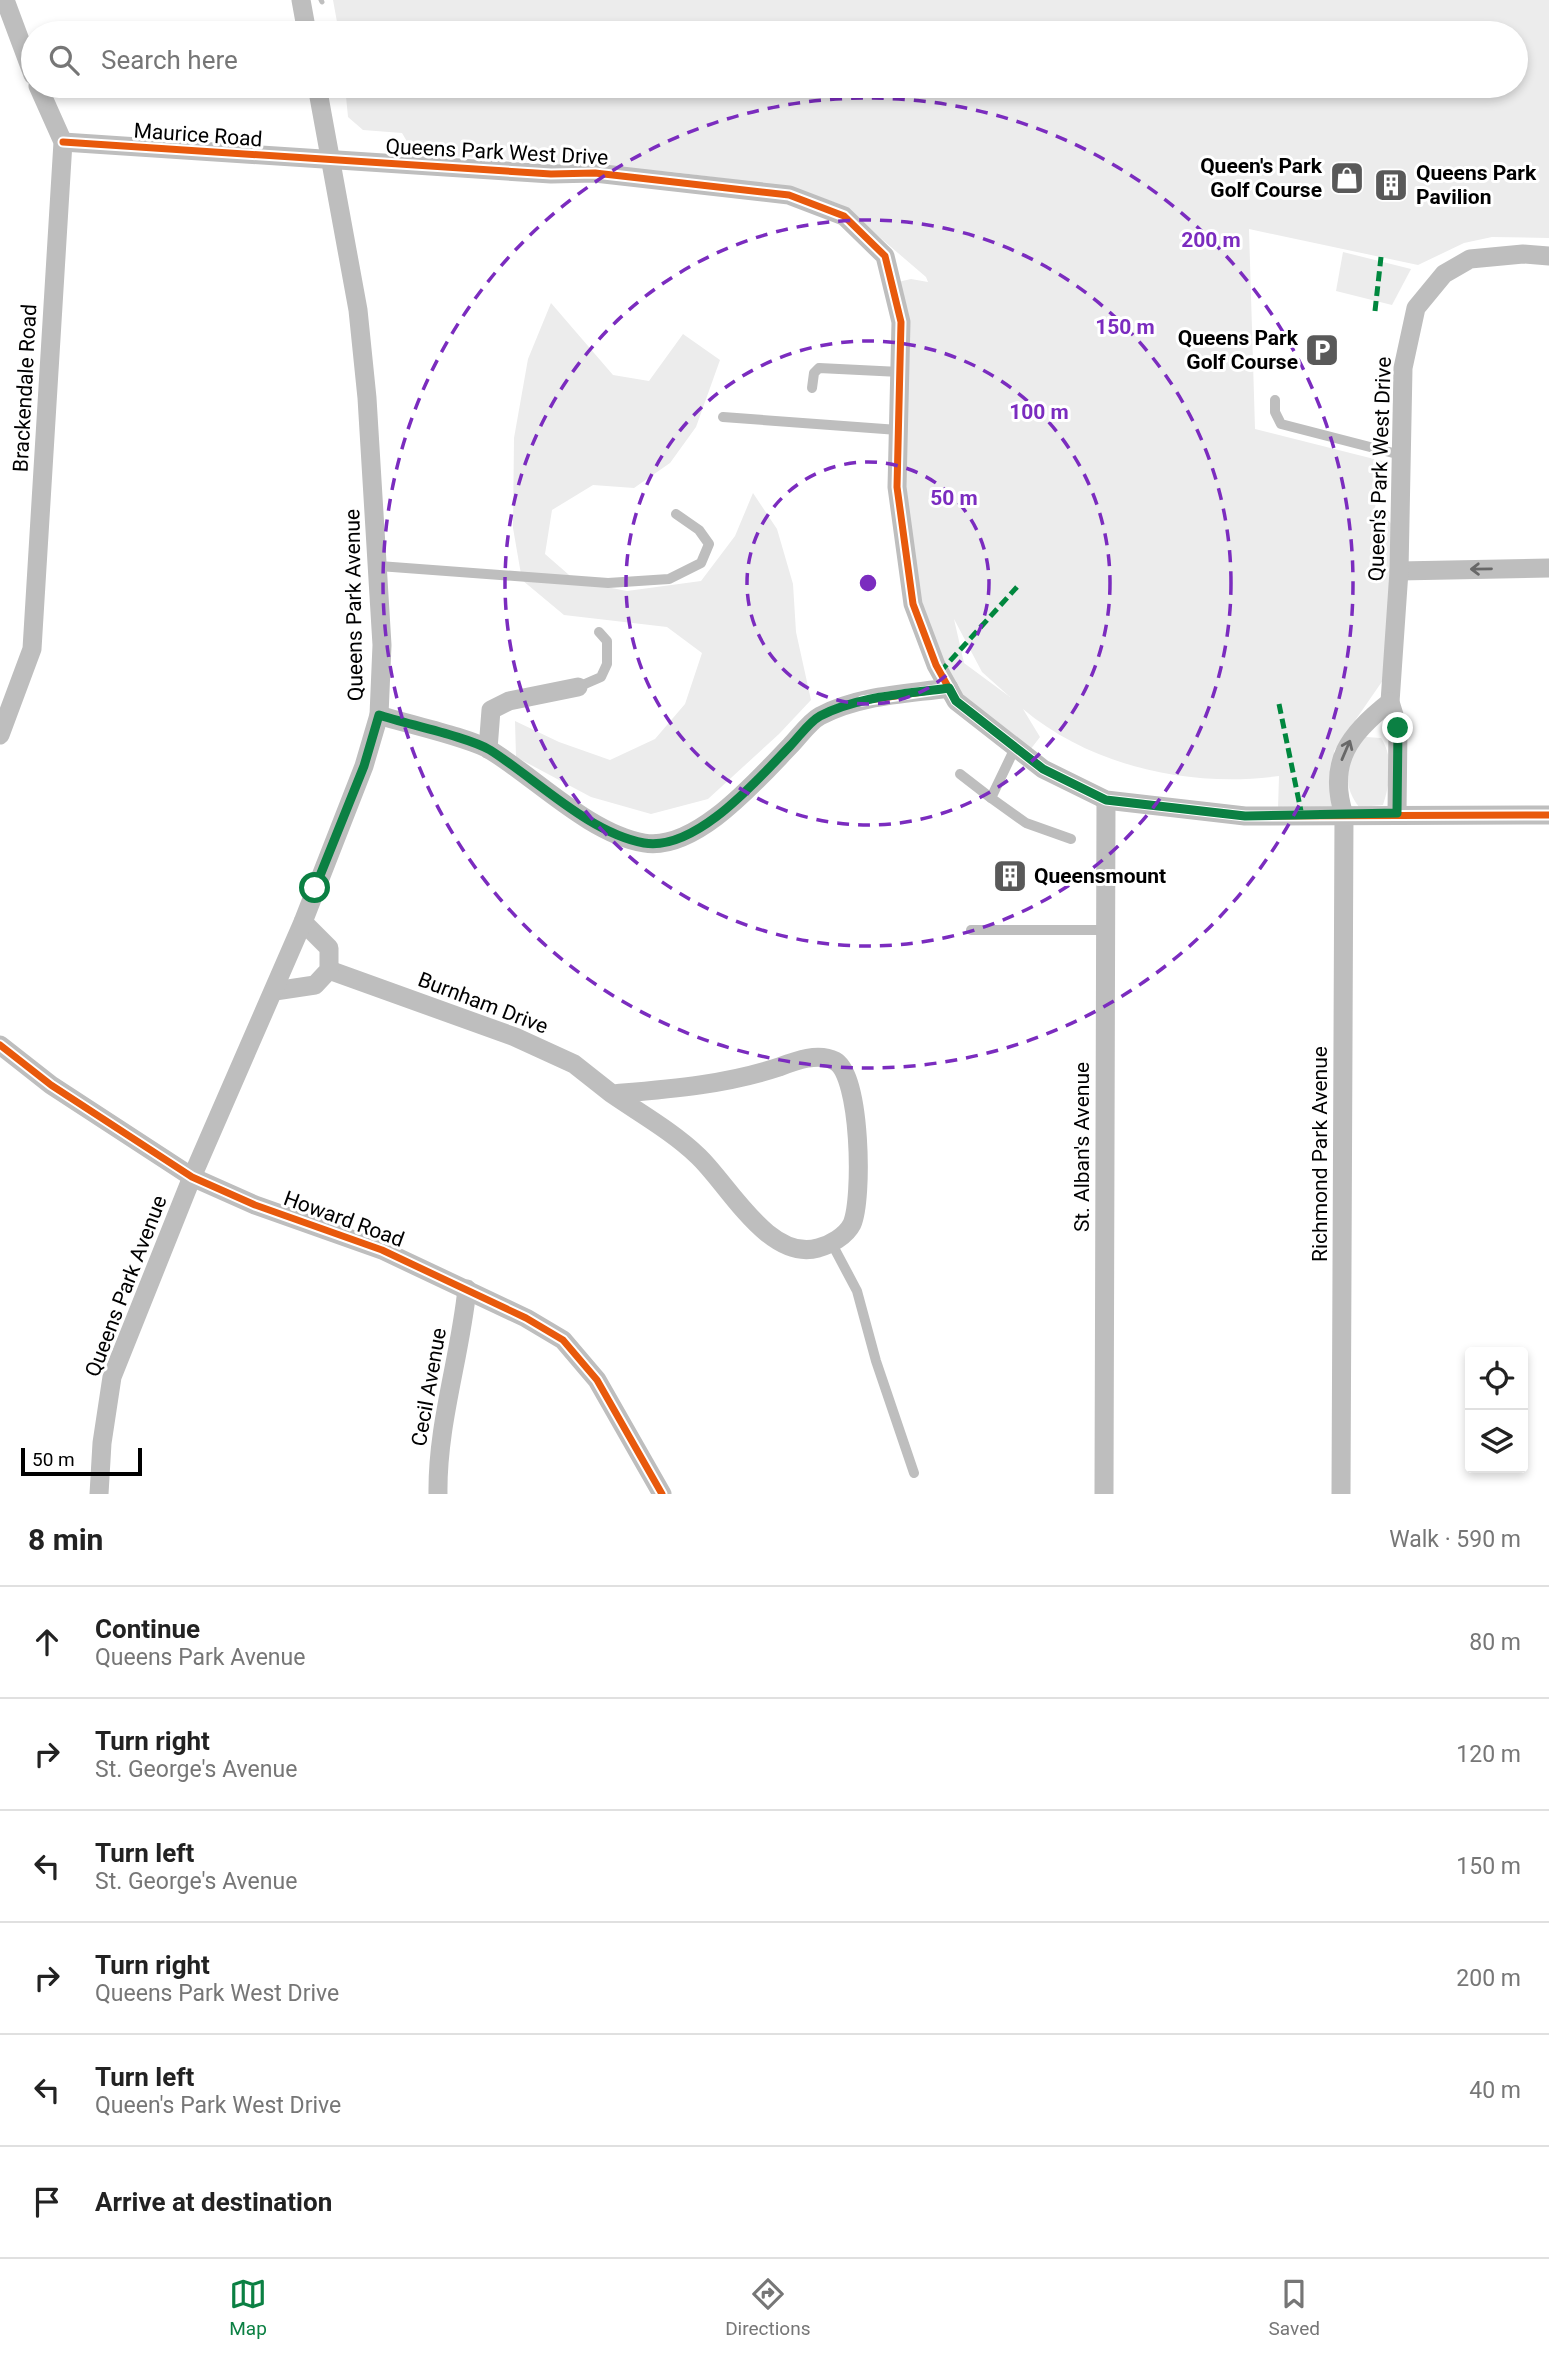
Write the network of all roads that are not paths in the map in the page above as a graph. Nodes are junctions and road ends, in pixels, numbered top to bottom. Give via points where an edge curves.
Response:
1 (301, 0) edge
2 (4, 3) edge
3 (305, 21) edge
4 (21, 45) edge
5 (43, 98) edge
6 (319, 98) edge
7 (63, 142) junction
8 (332, 161) junction
9 (1549, 256) edge
10 (900, 372) junction
11 (812, 388) dead end
12 (1275, 400) dead end
13 (723, 417) dead end
14 (898, 430) junction
15 (1401, 455) junction
16 (676, 514) dead end
17 (379, 566) junction
18 (1549, 568) edge
19 (1399, 570) junction
20 (599, 632) dead end
21 (578, 687) joint
22 (949, 688) junction
23 (1390, 702) junction
24 (379, 715) junction
25 (0, 735) edge
26 (1015, 748) junction
27 (488, 749) junction
28 (960, 774) dead end
29 (991, 798) junction
30 (1106, 800) junction
31 (1397, 813) junction
32 (1344, 815) junction
33 (1549, 815) edge
34 (1071, 839) dead end
35 (303, 922) junction
36 (971, 930) dead end
37 (1106, 930) junction
38 (329, 970) junction
39 (275, 991) junction
40 (0, 1045) edge
41 (612, 1094) junction
42 (192, 1177) junction
43 (831, 1242) junction
44 (467, 1289) junction
45 (914, 1473) dead end
46 (99, 1494) edge
47 (438, 1494) edge
48 (662, 1494) edge
49 (1104, 1494) edge
50 (1340, 1494) edge

1 - 3 street
2 - 4 street
5 - 7 street, Brackendale Road
6 - 8 street, Queens Park Avenue
7 - 8 street, Maurice Road
7 - 25 street, Brackendale Road via 32,649
8 - 10 street, Queens Park West Drive via 595,173 789,195 844,216 885,256 901,322
8 - 17 street, Queens Park Avenue via 358,310
9 - 15 street, Queen's Park West Drive via 1470,259 1444,274 1416,308 1403,368
10 - 11 lane via 819,368
10 - 14 street, Queens Park West Drive
12 - 15 lane via 1281,424
13 - 14 lane
14 - 22 street, Queens Park West Drive via 897,487 913,604
15 - 19 street, Queen's Park West Drive
16 - 17 lane via 699,530 709,544 701,563 669,579 608,583
17 - 24 street, Queens Park Avenue
18 -> 19 street
19 - 23 street, Queen's Park West Drive
20 - 21 lane via 607,641 607,664 601,677
21 - 27 street via 509,701 491,710
22 - 26 street, Queens Park West Drive via 956,701
22 - 27 street via 862,701 818,717 746,792 693,830 662,843 622,837
23 - 31 street, Queen's Park West Drive via 1398,728
32 -> 23 street via 1339,798 1344,750 1367,720
24 - 27 street
24 - 35 street, Queens Park Avenue
26 - 29 lane
26 - 30 street, Queens Park West Drive via 1043,769
28 - 29 lane
29 - 34 lane via 1026,823
30 - 32 street, Queens Park West Drive via 1245,816
30 - 37 street, St. Alban's Avenue
31 - 32 street, Queens Park West Drive
31 - 33 street, Queens Park West Drive
32 - 50 street, Richmond Park Avenue
35 - 38 street via 329,948
35 - 39 street, Queens Park Avenue
36 - 37 lane
37 - 49 street, St. Alban's Avenue
38 - 39 street via 315,985
38 - 41 street, Burnham Drive via 515,1037 574,1064
39 - 42 street, Queens Park Avenue
40 - 42 street, Howard Road via 51,1085
41 - 43 street, Burnham Drive via 698,1156 776,1240 806,1249
41 - 43 street via 726,1083 818,1057 835,1061 846,1071 852,1088 857,1198 852,1225
42 - 44 street, Howard Road via 255,1205 382,1250
42 - 46 street, Queens Park Avenue via 112,1377
43 - 45 lane via 857,1292
44 - 47 street, Cecil Avenue via 444,1412
44 - 48 street, Howard Road via 563,1340 597,1380

